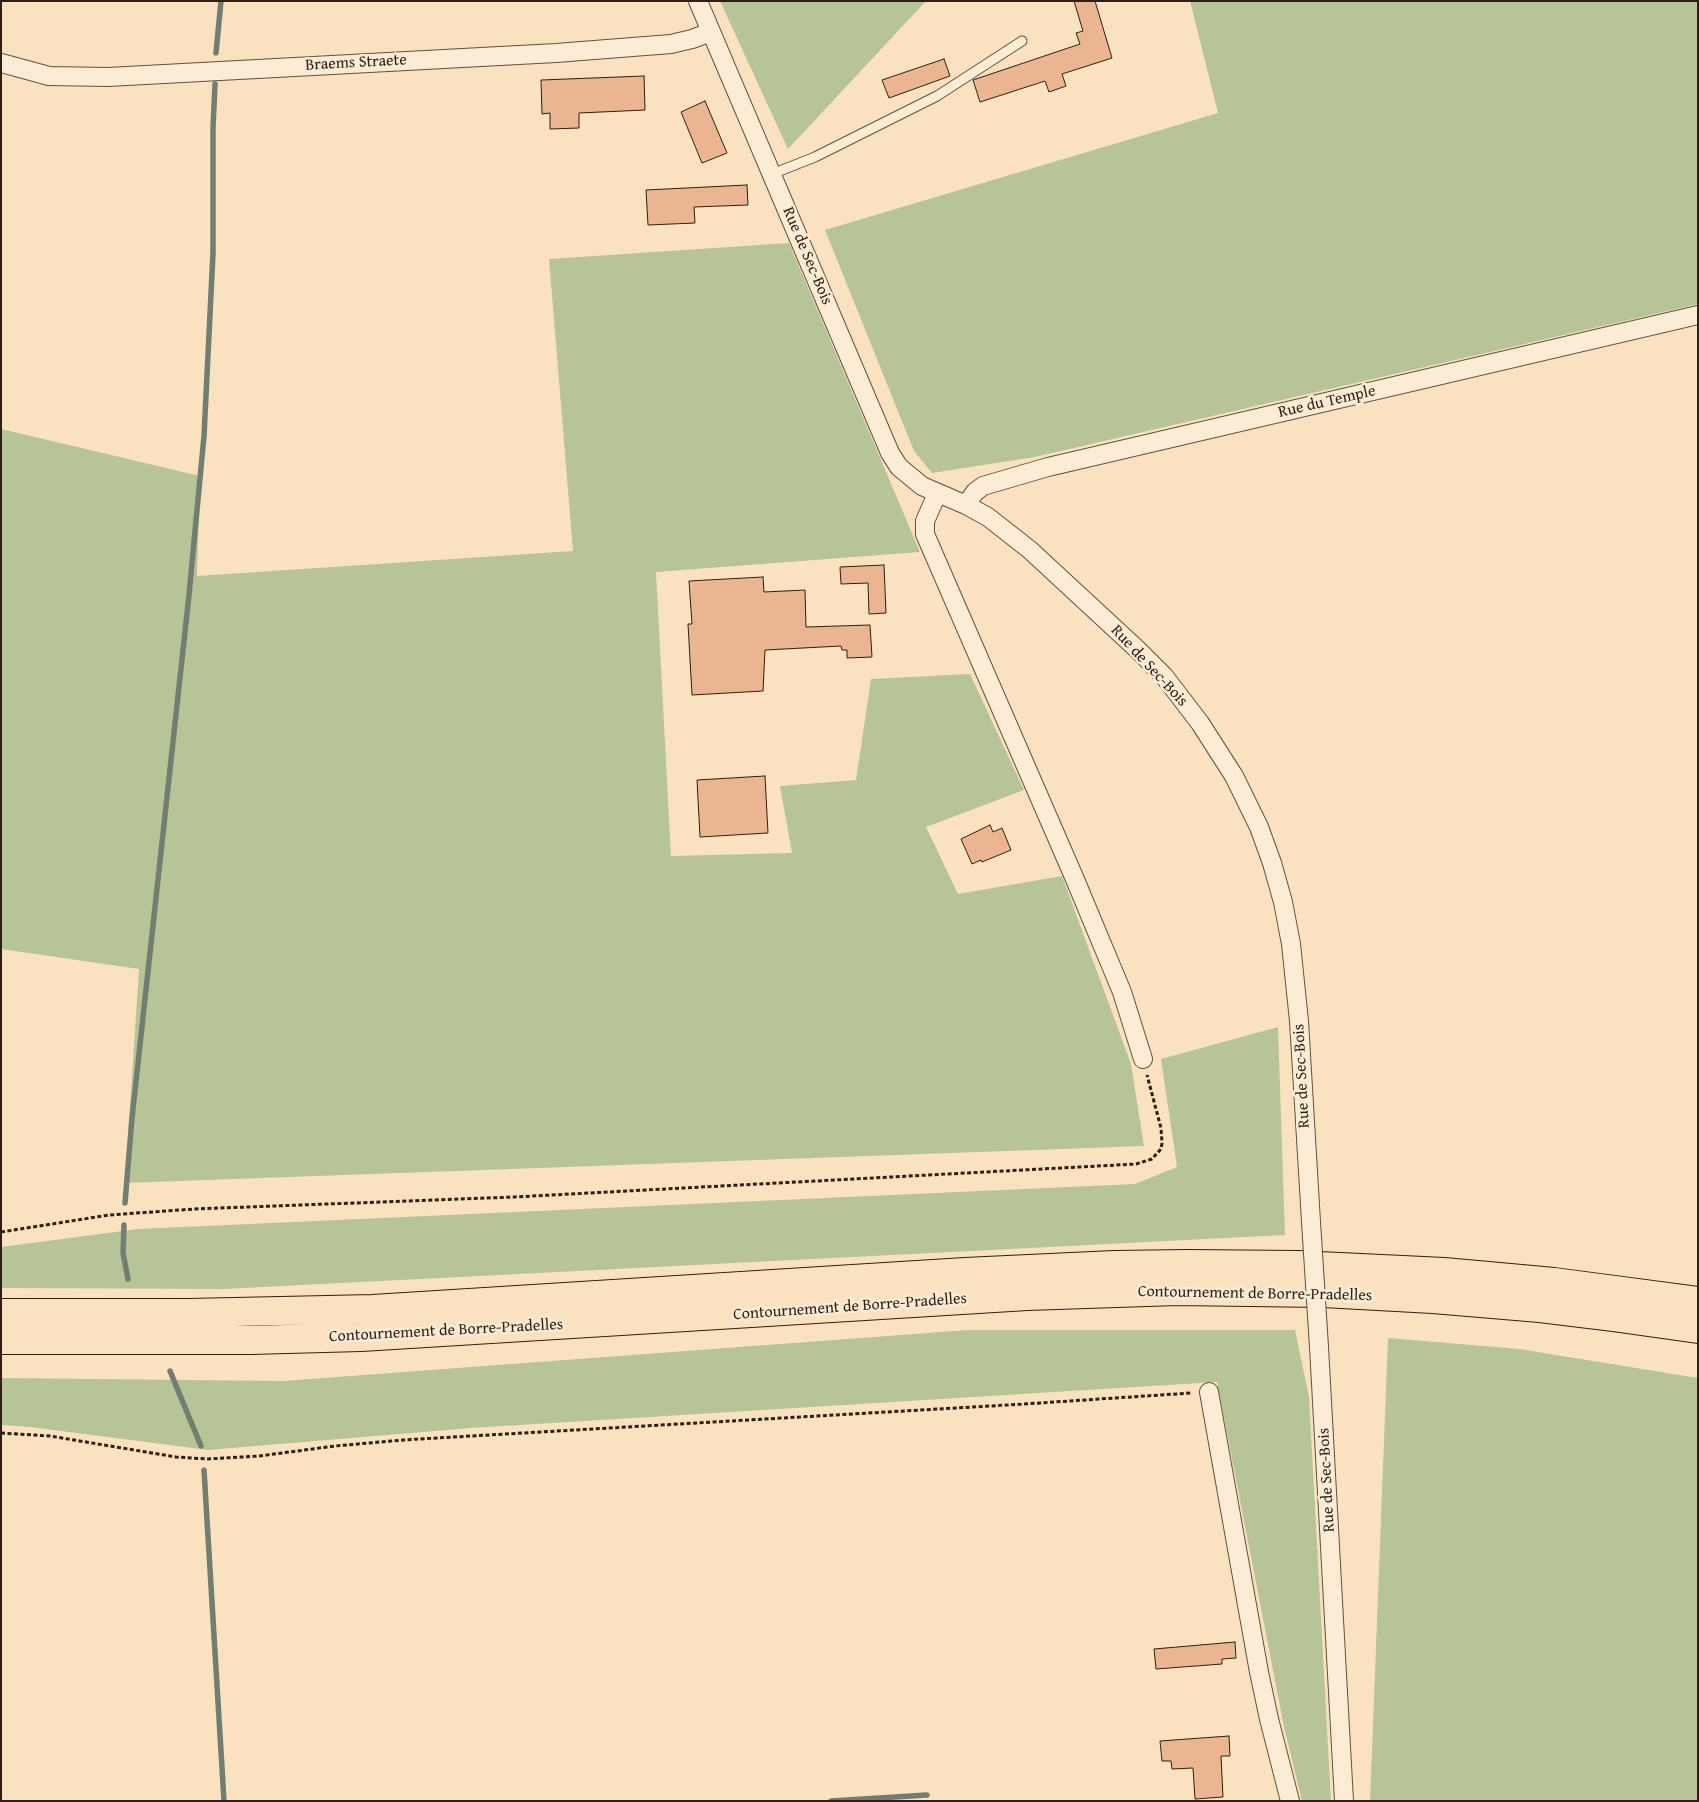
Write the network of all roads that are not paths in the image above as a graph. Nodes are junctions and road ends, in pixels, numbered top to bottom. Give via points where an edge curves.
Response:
1 (698, 1) edge
2 (711, 32) junction
3 (1022, 41) dead end
4 (1, 63) edge
5 (772, 174) junction
6 (1698, 315) edge
7 (937, 494) junction
8 (966, 505) junction
9 (1143, 1059) road end
10 (1698, 1301) edge
11 (1, 1313) edge
12 (1698, 1329) edge
13 (1, 1340) edge
14 (1209, 1392) road end
15 (1290, 1801) edge
16 (1344, 1801) edge

1 - 2 street, Rue de Sec-Bois
2 - 4 street, Braems Straete via 671,44 556,53 108,78 49,76
2 - 5 street, Rue de Sec-Bois
3 - 5 lane via 930,100 815,157
5 - 7 street, Rue de Sec-Bois via 890,453 914,481
6 - 8 street, Rue du Temple via 1048,468 983,486
7 - 8 street, Rue de Sec-Bois
7 - 9 street via 925,521 926,534 1118,983
8 - 16 street, Rue de Sec-Bois, bridge via 1020,540 1138,650 1188,705 1234,776 1265,845 1277,881 1291,944 1299,1021
10 - 11 highway via 1554,1282 1444,1272 1188,1264 1002,1270 300,1312
12 - 13 highway, Contournement de Borre-Pradelles via 1614,1316 1424,1298 1177,1291 1018,1296 370,1337
14 - 15 street via 1259,1672

